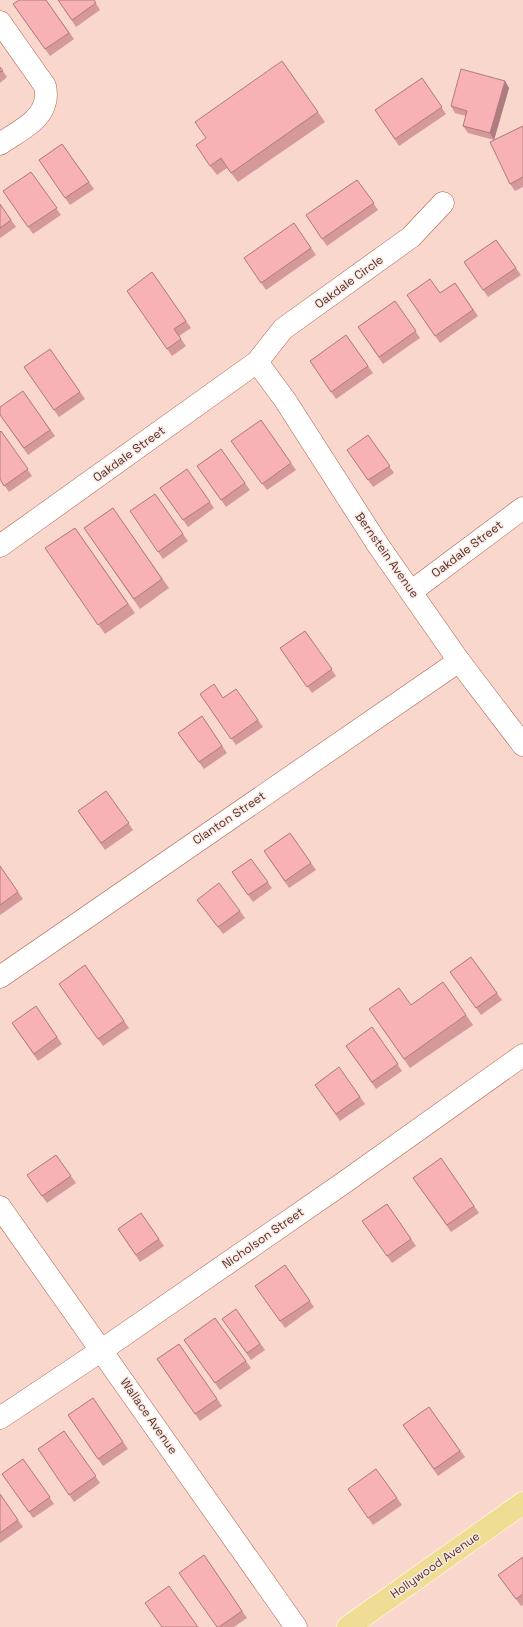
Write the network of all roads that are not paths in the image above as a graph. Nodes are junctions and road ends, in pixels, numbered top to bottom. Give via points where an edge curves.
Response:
1 (0, 22) edge
2 (0, 144) edge
3 (443, 203) dead end
4 (257, 362) junction
5 (523, 508) edge
6 (0, 546) edge
7 (412, 591) junction
8 (459, 661) junction
9 (523, 745) edge
10 (0, 976) edge
11 (523, 1055) edge
12 (0, 1207) edge
13 (102, 1350) junction
14 (0, 1418) edge
15 (523, 1504) edge
16 (296, 1627) edge
17 (348, 1627) edge

1 - 2 street via 45,86 46,95 41,113
3 - 4 street, Oakdale Circle via 411,237 283,329
4 - 6 street, Oakdale Street
4 - 7 street, Bernstein Avenue via 285,400 378,545
5 - 7 street, Oakdale Street
7 - 8 street, Bernstein Avenue
8 - 9 street, Bernstein Avenue
8 - 10 street, Clanton Street
11 - 13 street, Nicholson Street
12 - 13 street, Wallace Avenue
13 - 14 street, Nicholson Street
13 - 16 street, Wallace Avenue
15 - 17 main road, Hollywood Avenue

